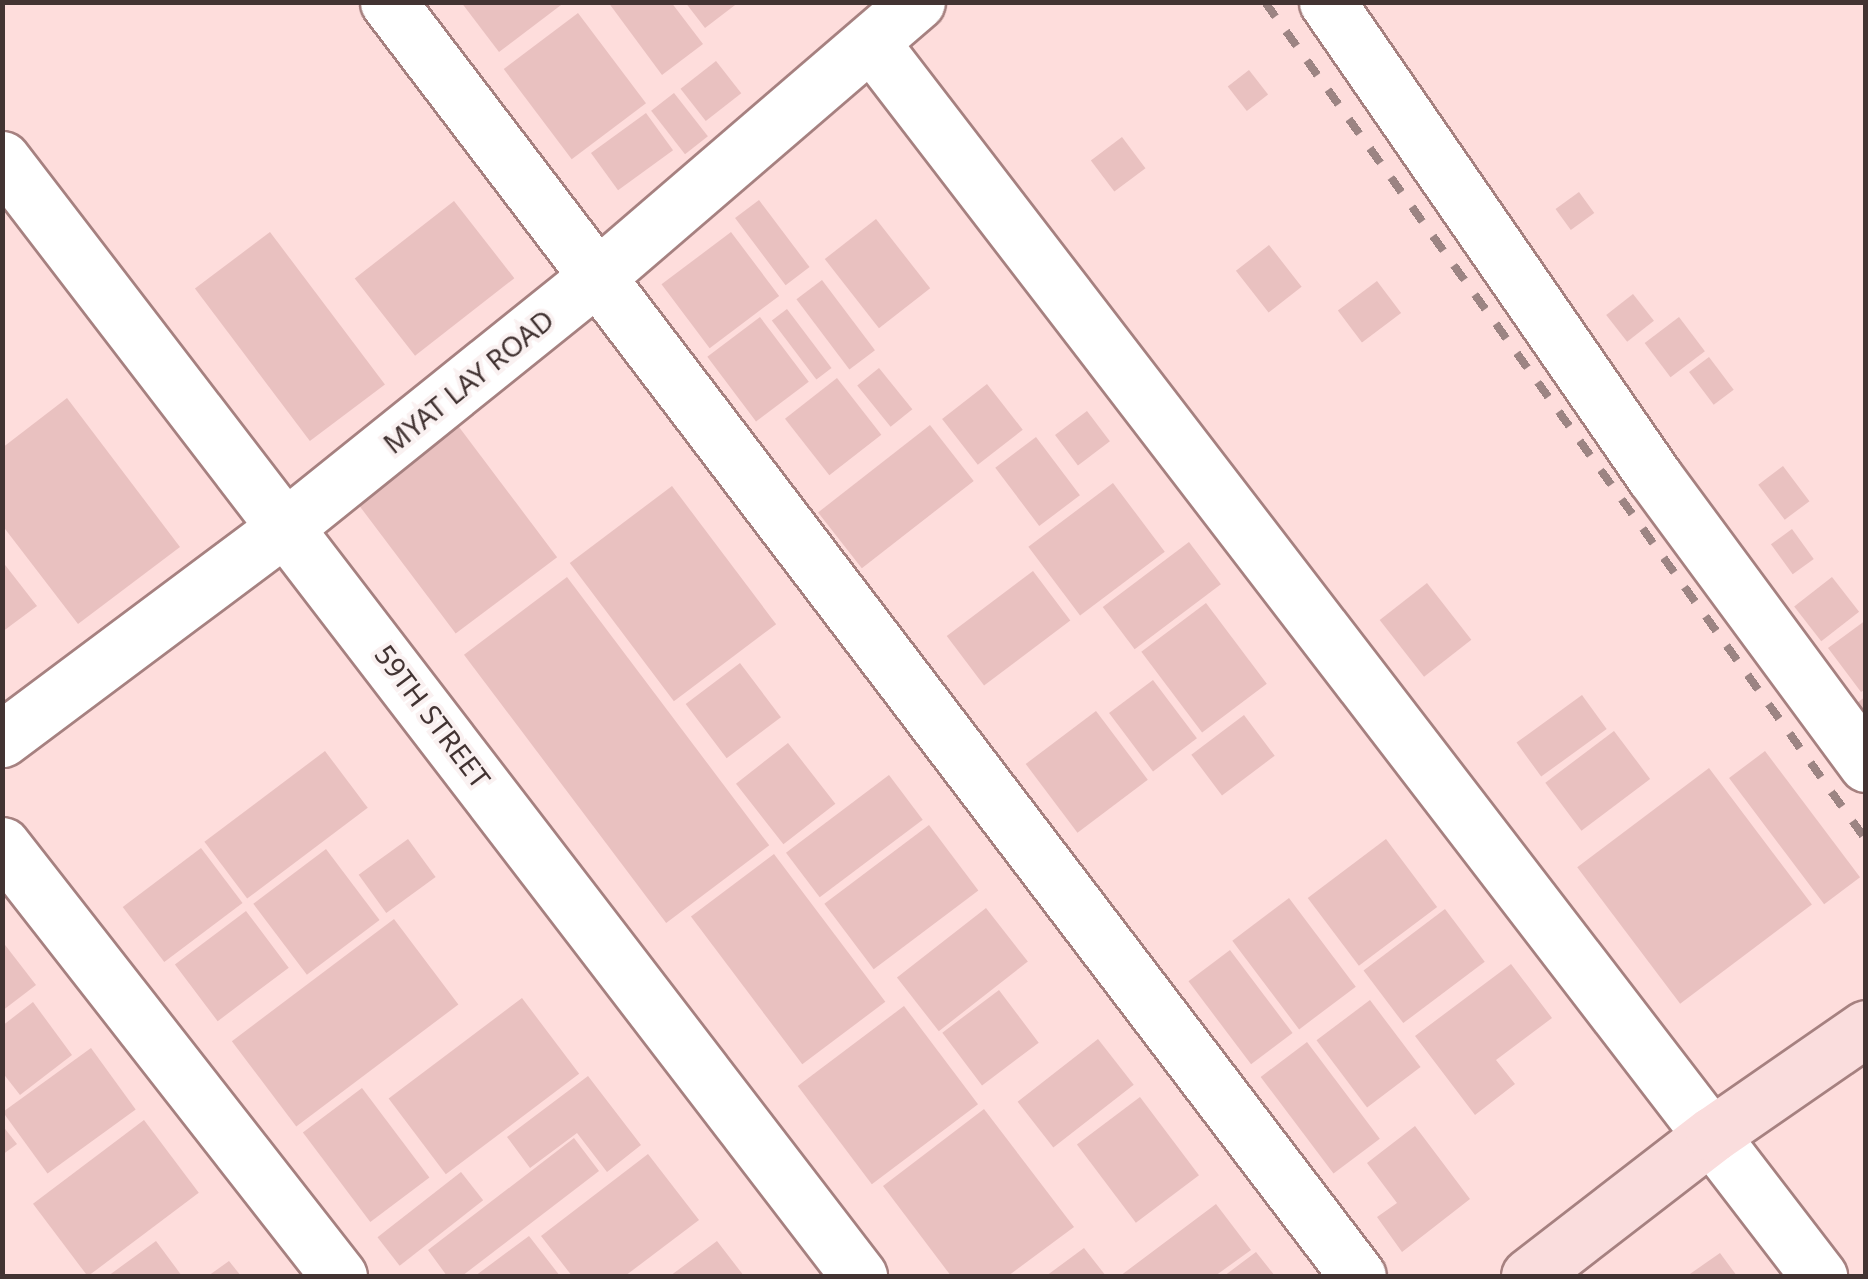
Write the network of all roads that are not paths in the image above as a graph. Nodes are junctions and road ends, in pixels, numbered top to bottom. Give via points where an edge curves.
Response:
1 (388, 2) edge
2 (917, 2) edge
3 (1328, 2) edge
4 (873, 45) junction
5 (2, 160) edge
6 (597, 277) junction
7 (288, 525) junction
8 (2, 739) edge
9 (1866, 764) edge
10 (2, 844) edge
11 (1866, 1028) edge
12 (1713, 1134) junction
13 (339, 1276) edge
14 (859, 1276) edge
15 (1358, 1276) edge
16 (1529, 1276) edge
17 (1819, 1276) edge

1 - 6 street
2 - 4 street, MYAT LAY ROAD
3 - 9 street via 1654,476
4 - 6 street, MYAT LAY ROAD
4 - 12 street
5 - 7 street, 59TH STREET
6 - 7 street, MYAT LAY ROAD
6 - 15 street
7 - 8 street, MYAT LAY ROAD
7 - 14 street, 59TH STREET
10 - 13 street
11 - 12 main road
12 - 16 main road
12 - 17 street

